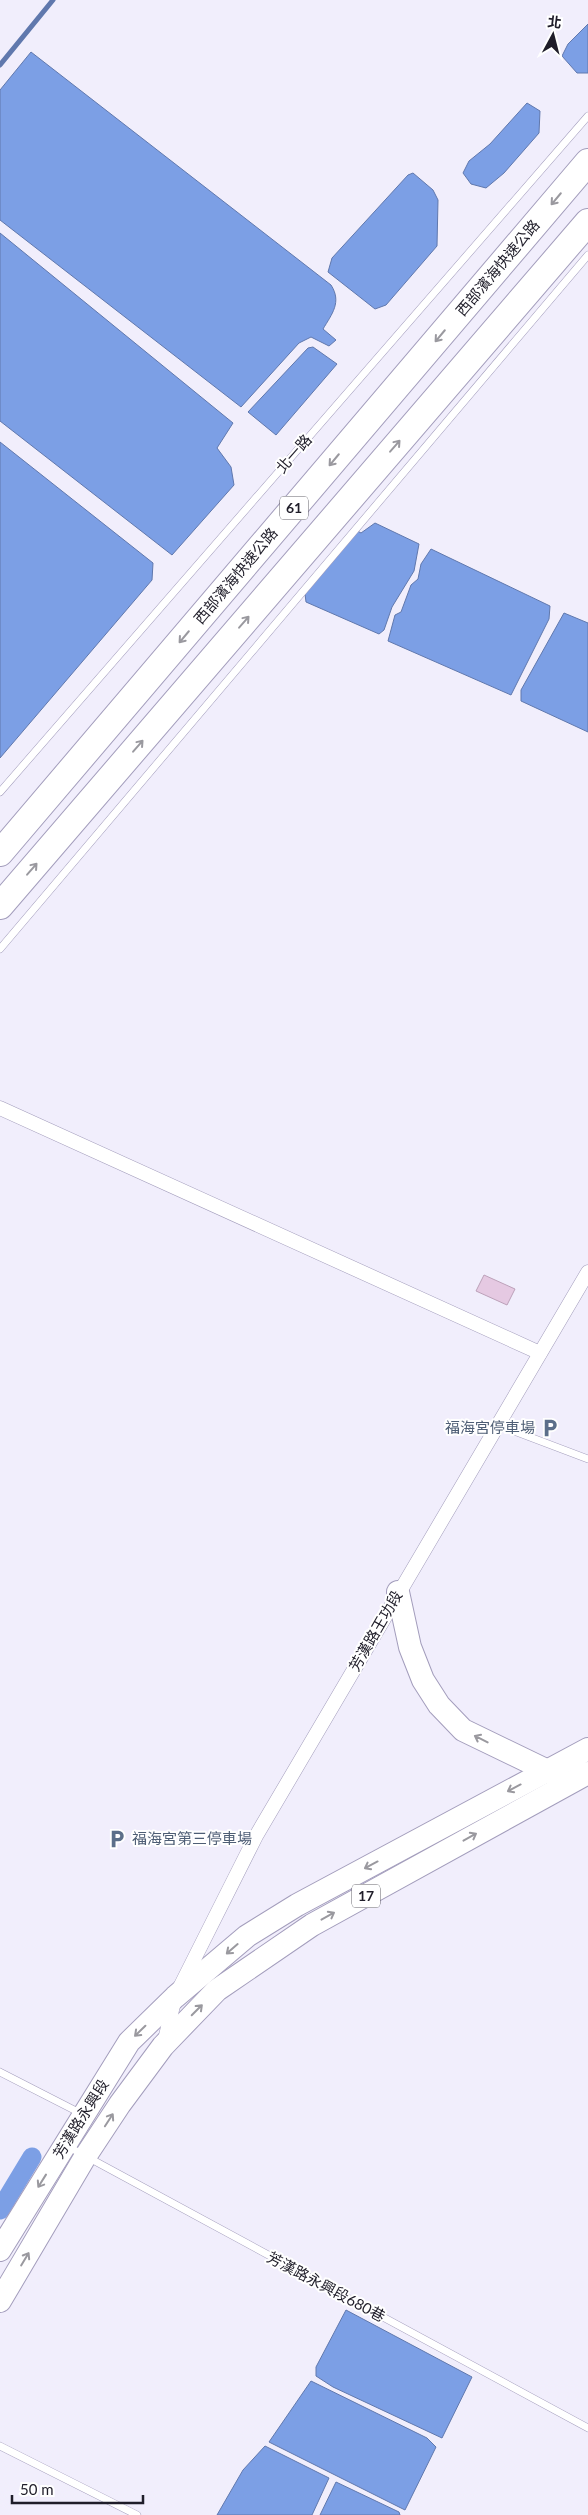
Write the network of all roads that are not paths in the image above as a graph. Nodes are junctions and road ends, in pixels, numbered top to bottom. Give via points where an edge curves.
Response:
1 (588, 116) edge
2 (588, 162) edge
3 (588, 222) edge
4 (588, 254) edge
5 (0, 792) edge
6 (0, 853) edge
7 (0, 906) edge
8 (0, 949) edge
9 (0, 1108) edge
10 (588, 1272) edge
11 (540, 1353) junction
12 (498, 1425) junction
13 (588, 1459) edge
14 (398, 1592) junction
15 (588, 1749) edge
16 (545, 1771) junction
17 (580, 1777) edge
18 (175, 1997) junction
19 (163, 2046) junction
20 (0, 2072) edge
21 (84, 2115) junction
22 (64, 2145) junction
23 (86, 2157) junction
24 (0, 2250) edge
25 (0, 2301) edge
26 (588, 2428) edge
27 (0, 2446) edge
28 (137, 2515) edge

1 - 5 lane, 北一路
2 -> 6 highway, 西部濱海快速公路 / 61
7 -> 3 highway, 61
4 - 8 lane
9 - 11 street
10 - 11 street, 芳漢路王功段
11 - 12 street, 芳漢路王功段
12 - 13 lane
12 - 14 street, 芳漢路王功段
16 -> 14 main road via 463,1730 439,1705 423,1680 410,1647
14 - 18 street, 芳漢路王功段 via 256,1836
15 - 16 main road, 17
16 - 17 main road
16 -> 18 main road, 17 via 297,1905 247,1936
19 -> 17 main road, 17 via 217,1990 312,1925
18 - 19 street, 芳漢路王功段
18 -> 21 main road, 芳漢路永興段 / 17 via 129,2042
23 -> 19 main road, 芳漢路永興段 / 17
20 - 21 lane
21 - 22 main road, 芳漢路永興段 / 17
22 - 23 lane, 芳漢路永興段680巷
22 -> 24 main road, 芳漢路永興段 / 17
25 -> 23 main road, 芳漢路永興段 / 17
23 - 26 lane, 芳漢路永興段680巷
27 - 28 lane

